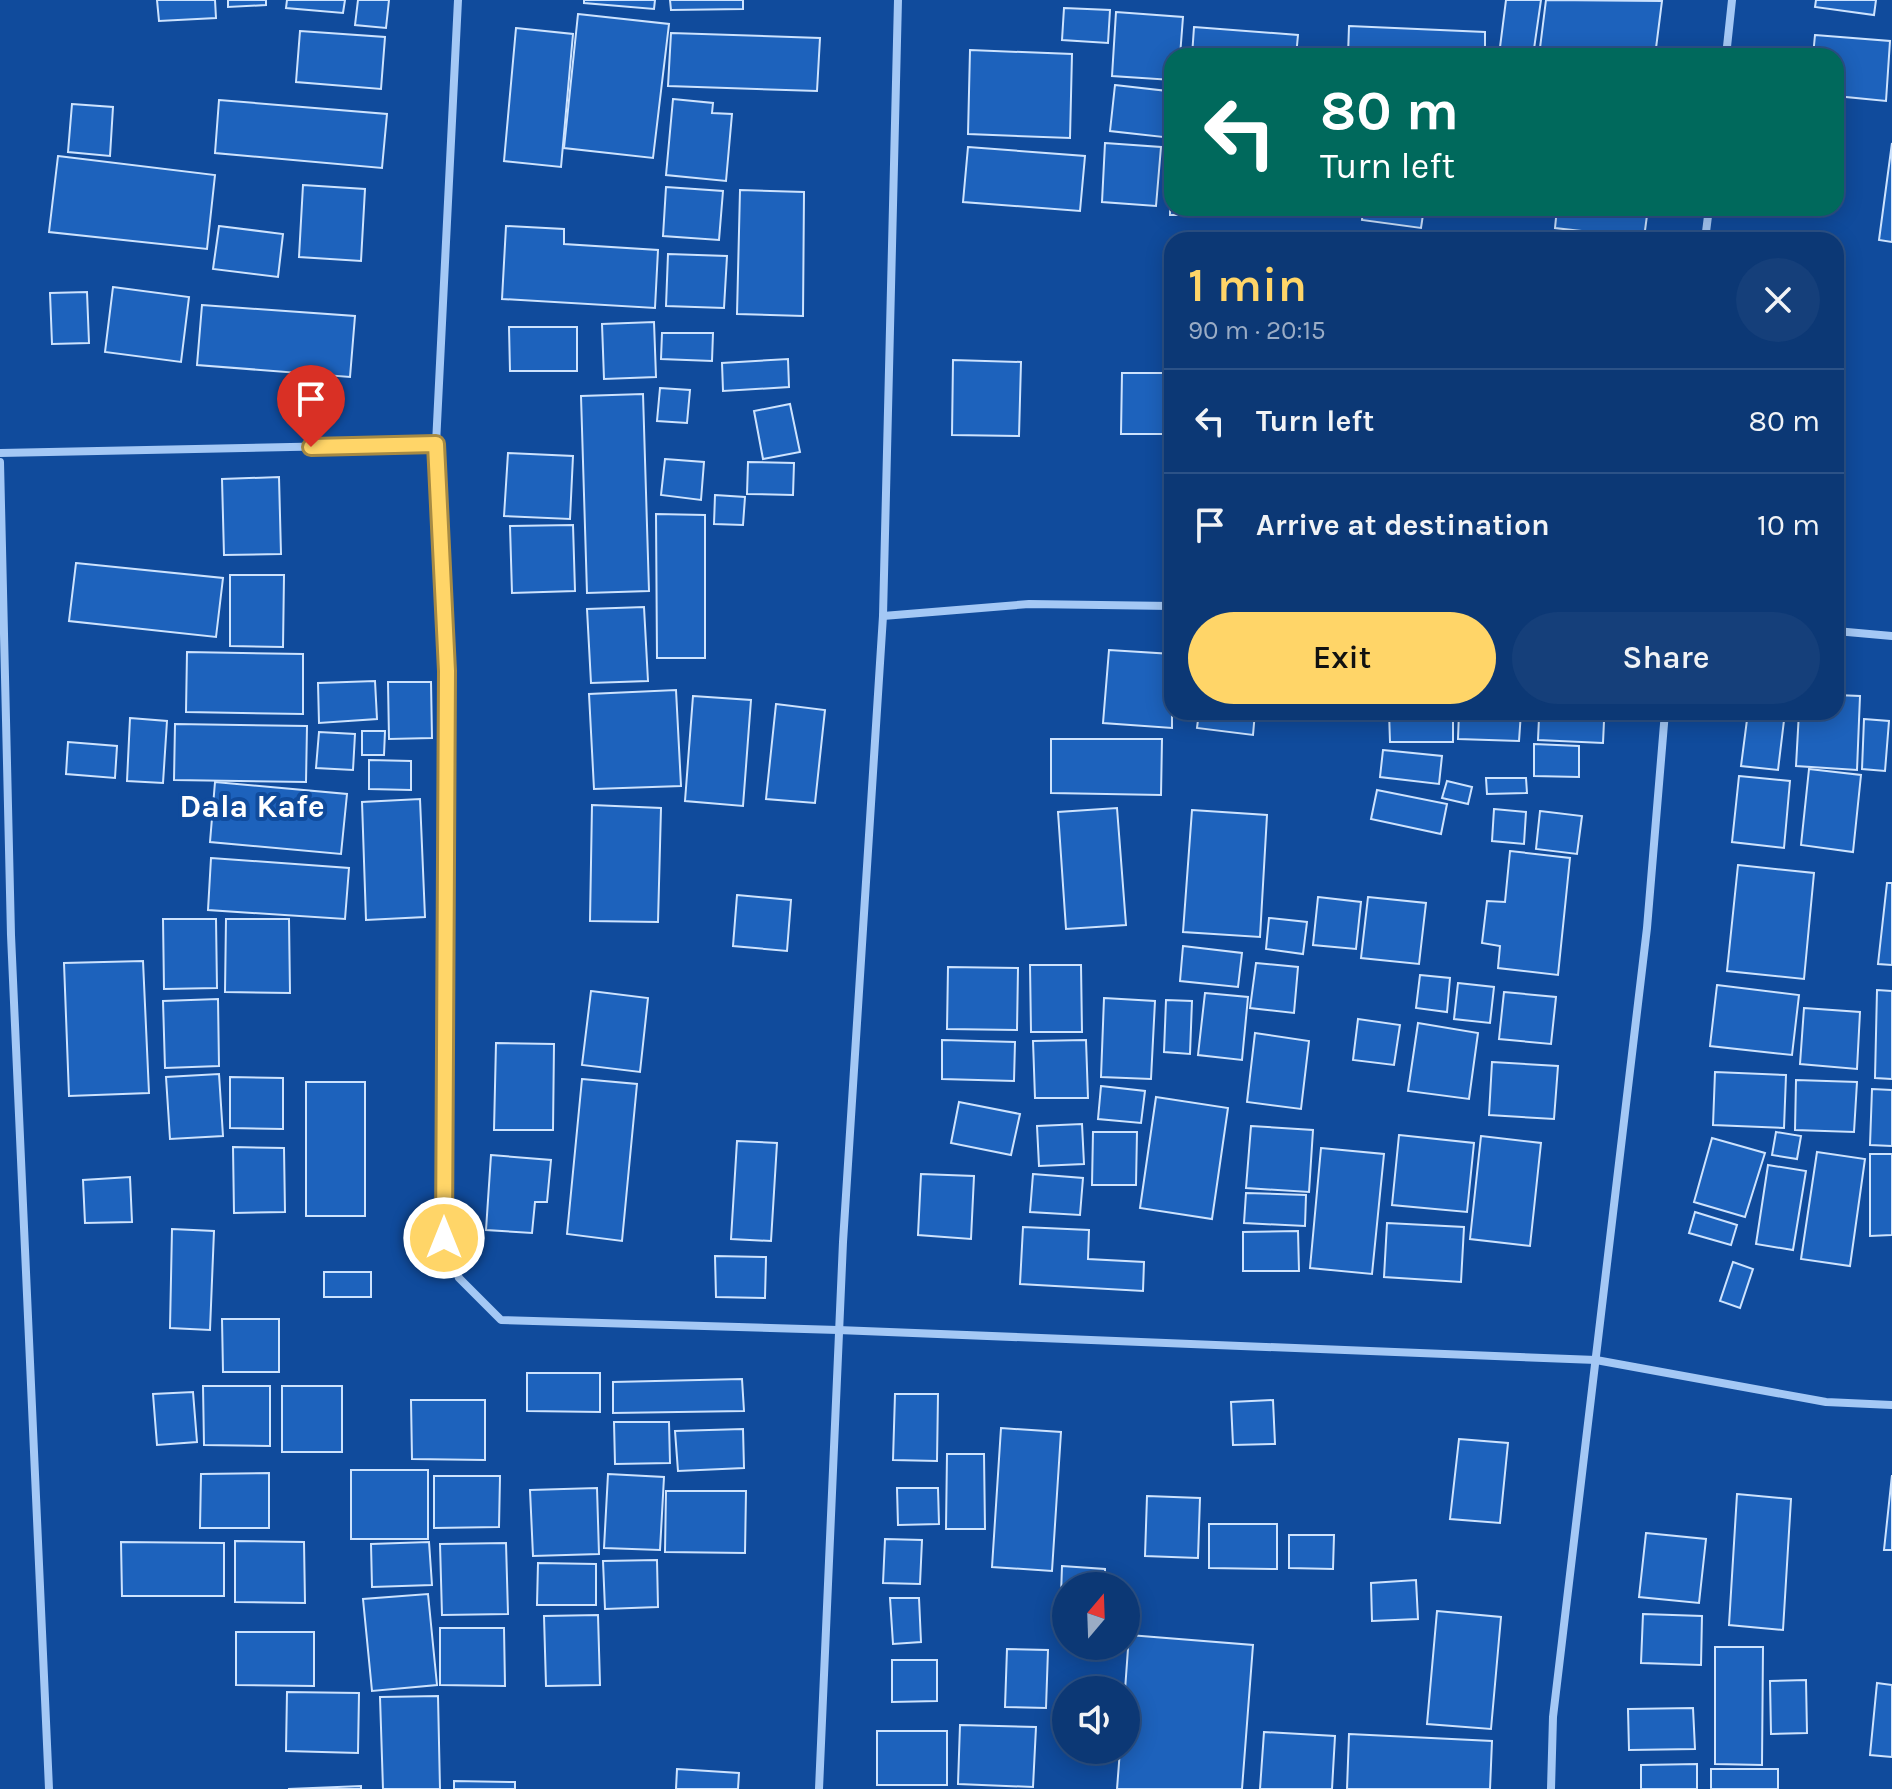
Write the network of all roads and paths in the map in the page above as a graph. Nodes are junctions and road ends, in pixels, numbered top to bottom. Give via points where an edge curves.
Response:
1 (458, 0) edge
2 (898, 0) edge
3 (1732, 0) edge
4 (1727, 48) edge
5 (436, 444) junction
6 (0, 453) edge
7 (0, 462) edge
8 (1164, 606) edge
9 (883, 616) junction
10 (1844, 632) edge
11 (1892, 636) edge
12 (1664, 720) edge
13 (838, 1330) junction
14 (1596, 1360) junction
15 (1892, 1405) edge
16 (49, 1789) edge
17 (819, 1789) edge
18 (1551, 1789) edge

1 - 5 street
2 - 9 street
3 - 4 street
5 - 6 street
5 - 13 street via 447,671 444,1238 459,1278 501,1320
7 - 16 street via 11,935
8 - 9 street via 1029,604
9 - 13 street
10 - 11 street
12 - 14 street via 1647,928
13 - 14 street
13 - 17 street
14 - 15 street via 1826,1402
14 - 18 street via 1553,1717

